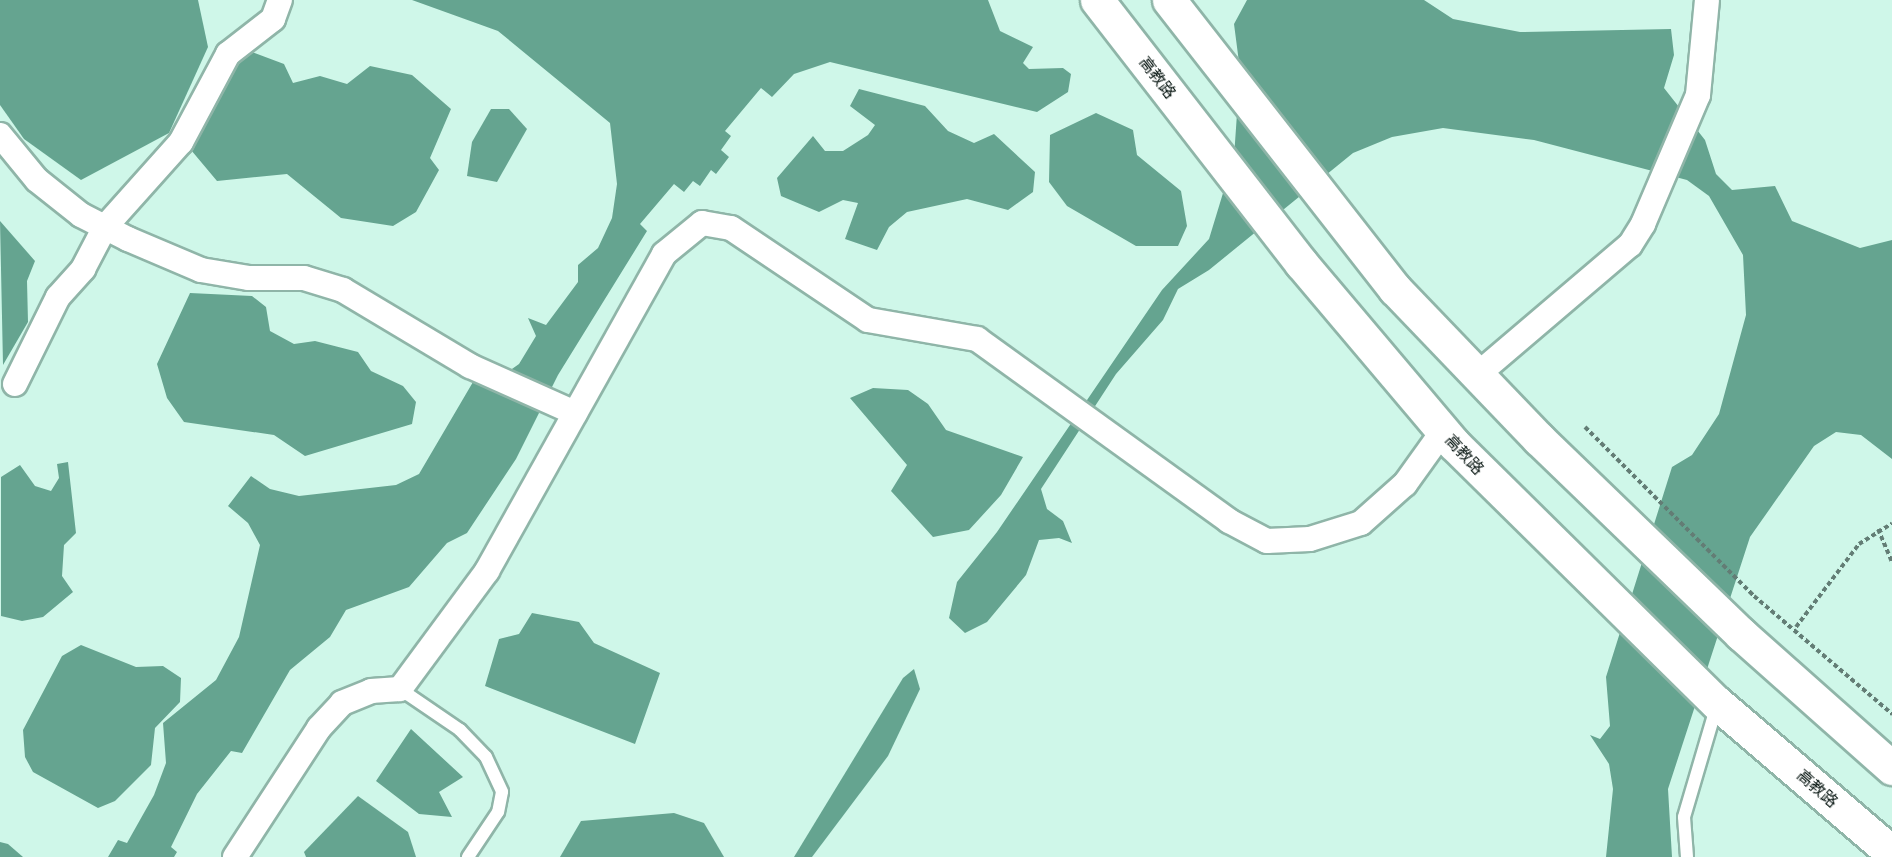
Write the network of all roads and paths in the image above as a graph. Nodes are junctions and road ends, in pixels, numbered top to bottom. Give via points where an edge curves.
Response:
1 (280, 0) edge
2 (1097, 0) edge
3 (1169, 0) edge
4 (1707, 0) edge
5 (0, 135) edge
6 (105, 228) junction
7 (1477, 375) junction
8 (15, 384) dead end
9 (575, 413) junction
10 (1585, 427) dead end
11 (1443, 431) junction
12 (1892, 523) edge
13 (1878, 529) junction
14 (1892, 562) edge
15 (1796, 627) junction
16 (400, 689) junction
17 (1718, 703) junction
18 (1892, 714) edge
19 (1892, 768) edge
20 (1892, 853) edge
21 (235, 857) edge
22 (468, 857) edge
23 (1687, 857) edge

1 - 6 street via 273,19 228,54 181,142
2 - 11 main road, 高教路 via 1301,263
3 - 7 main road via 1395,289
4 - 7 street via 1698,95 1655,202 1630,245
5 - 6 street via 37,180
6 - 8 street via 82,269 58,297
6 - 9 street via 201,270 249,278 304,278 343,290 470,366
7 - 19 main road via 1741,634
9 - 11 street via 664,254 702,223 731,228 868,320 977,339 1228,521 1267,541 1310,539 1361,523 1405,484
9 - 16 street via 487,570
10 - 15 path via 1754,596
11 - 17 main road, 高教路 via 1586,577
12 - 13 path
13 - 14 path
13 - 15 path via 1834,571
15 - 18 path
16 - 21 street via 371,691 342,703 319,728
16 - 22 lane via 460,730 486,757 502,792 498,812
17 - 20 main road, 高教路
17 - 23 lane via 1684,817

